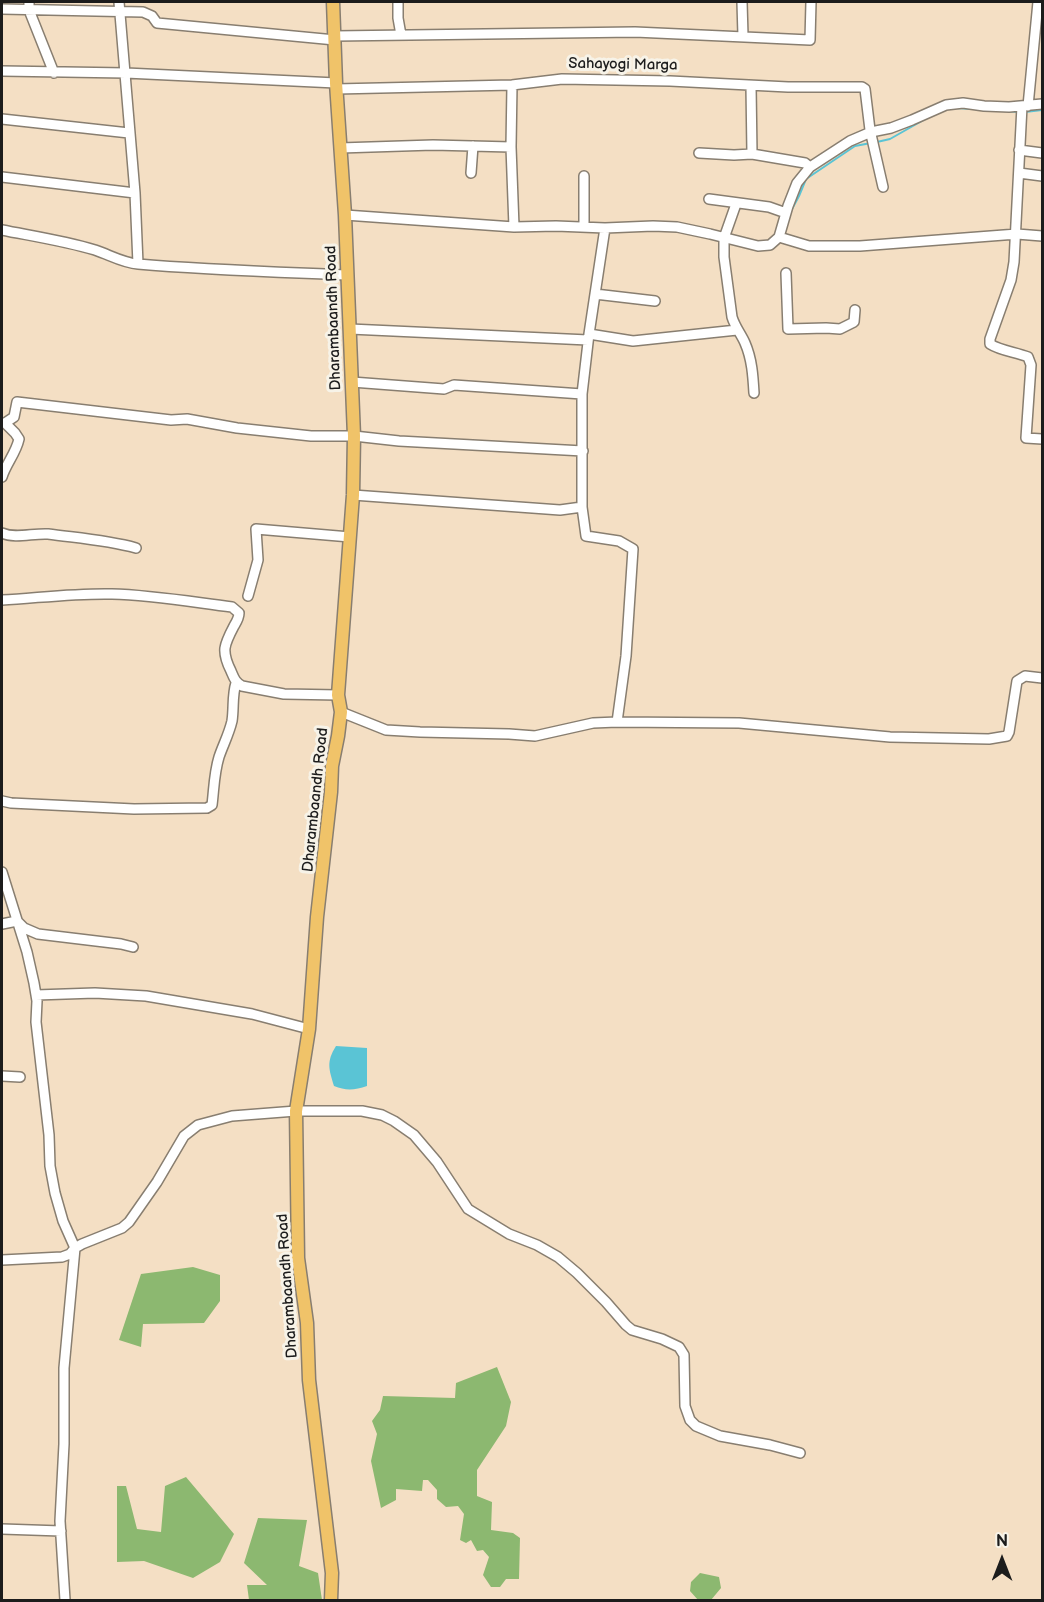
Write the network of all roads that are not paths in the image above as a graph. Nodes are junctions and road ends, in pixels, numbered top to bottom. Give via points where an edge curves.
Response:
1 (119, 2) edge
2 (333, 2) edge
3 (398, 2) edge
4 (742, 2) edge
5 (811, 2) edge
6 (1038, 2) edge
7 (29, 6) edge
8 (2, 9) edge
9 (120, 12) junction
10 (401, 35) junction
11 (744, 36) junction
12 (335, 38) junction
13 (2, 71) edge
14 (54, 73) junction
15 (126, 73) junction
16 (512, 85) junction
17 (336, 86) junction
18 (751, 86) junction
19 (1042, 104) edge
20 (1025, 106) junction
21 (2, 119) edge
22 (871, 132) junction
23 (129, 133) junction
24 (473, 146) junction
25 (511, 147) junction
26 (340, 148) junction
27 (1019, 150) junction
28 (699, 153) dead end
29 (1042, 153) edge
30 (752, 154) junction
31 (810, 167) junction
32 (471, 173) dead end
33 (1019, 174) junction
34 (584, 176) dead end
35 (1042, 176) edge
36 (2, 177) edge
37 (883, 187) dead end
38 (135, 193) junction
39 (709, 199) dead end
40 (736, 204) junction
41 (786, 213) junction
42 (345, 215) junction
43 (584, 226) junction
44 (514, 227) junction
45 (605, 228) junction
46 (2, 230) edge
47 (1017, 234) junction
48 (1042, 236) edge
49 (779, 237) junction
50 (724, 238) junction
51 (138, 264) junction
52 (786, 273) dead end
53 (348, 275) junction
54 (595, 294) junction
55 (655, 301) dead end
56 (855, 310) dead end
57 (350, 329) junction
58 (737, 330) junction
59 (588, 337) junction
60 (352, 382) junction
61 (754, 393) dead end
62 (582, 394) junction
63 (3, 423) edge
64 (354, 436) junction
65 (1042, 439) edge
66 (583, 452) junction
67 (2, 477) edge
68 (353, 495) junction
69 (582, 507) junction
70 (2, 533) edge
71 (350, 537) junction
72 (136, 548) dead end
73 (248, 596) dead end
74 (2, 600) edge
75 (1042, 678) edge
76 (236, 683) junction
77 (338, 695) junction
78 (341, 712) junction
79 (617, 722) junction
80 (2, 801) edge
81 (2, 872) edge
82 (17, 921) junction
83 (2, 924) edge
84 (133, 947) dead end
85 (36, 995) junction
86 (309, 1029) junction
87 (2, 1076) edge
88 (20, 1077) dead end
89 (296, 1111) junction
90 (75, 1248) junction
91 (2, 1260) edge
92 (800, 1453) dead end
93 (2, 1529) edge
94 (61, 1531) junction
95 (65, 1600) edge
96 (331, 1600) edge

1 - 9 street
2 - 12 main road, Dharambaandh Road
3 - 10 street
4 - 11 street
5 - 11 street via 810,40
6 - 20 street
7 - 8 street
7 - 9 street
7 - 14 street
9 - 12 street via 143,12 157,23
9 - 15 street
10 - 11 street via 634,32
10 - 12 street
12 - 17 main road, Dharambaandh Road
13 - 14 street, Sahayogi Marga
14 - 15 street, Sahayogi Marga
15 - 17 street, Sahayogi Marga
15 - 23 street
16 - 17 street, Sahayogi Marga
16 - 18 street, Sahayogi Marga via 562,79
16 - 25 street
17 - 26 main road, Dharambaandh Road
18 - 22 street, Sahayogi Marga via 862,87
18 - 30 street
19 - 20 street
20 - 22 street via 946,105
20 - 27 street
21 - 23 street
22 - 31 street
22 - 37 street
23 - 38 street
24 - 25 street
24 - 26 street
24 - 32 street
25 - 44 street
26 - 42 main road, Dharambaandh Road
27 - 29 street
27 - 33 street
28 - 30 street
30 - 31 street
31 - 41 street via 797,183
33 - 35 street
33 - 47 street
34 - 43 street
36 - 38 street
38 - 51 street
39 - 40 street
40 - 41 street
40 - 50 street
41 - 49 street
42 - 44 street
42 - 53 main road, Dharambaandh Road
43 - 44 street
43 - 45 street
45 - 50 street via 677,227
45 - 54 street
46 - 51 street via 95,250
47 - 48 street
47 - 49 street via 840,246 809,246
47 - 65 street via 1011,280 990,344 1028,357 1031,365 1026,438
49 - 50 street via 770,245 758,246
50 - 58 street via 732,317
51 - 53 street
52 - 56 street via 788,329 840,329 854,322
53 - 57 main road, Dharambaandh Road
54 - 55 street
54 - 59 street
57 - 59 street
57 - 60 main road, Dharambaandh Road
58 - 59 street via 633,341
58 - 61 street via 745,342
59 - 62 street
60 - 62 street
60 - 64 main road, Dharambaandh Road
62 - 66 street
63 - 64 street via 14,417 17,402 311,436
63 - 67 street via 19,439
64 - 66 street
64 - 68 main road, Dharambaandh Road
66 - 69 street
68 - 69 street via 560,510
68 - 71 main road, Dharambaandh Road
69 - 79 street via 586,536 620,541 633,549
70 - 72 street via 47,534
71 - 73 street via 256,529 258,560
71 - 77 main road, Dharambaandh Road
74 - 76 street via 114,594 232,608 239,618 224,650
75 - 79 street via 1025,676 1017,681 1009,732 1000,738 890,737 739,723
76 - 77 street via 284,694
76 - 80 street via 232,720 219,757 212,805 207,808 134,809
77 - 78 main road, Dharambaandh Road
78 - 79 street via 386,730 467,734 535,736 593,723
78 - 86 main road, Dharambaandh Road via 332,766
81 - 82 street
82 - 83 street
82 - 84 street via 38,934
82 - 85 street
85 - 86 street via 146,996 252,1014
85 - 90 street via 55,1193
86 - 89 main road, Dharambaandh Road
87 - 88 street
89 - 90 street via 232,1116 198,1125 184,1136 129,1222
89 - 92 street via 362,1111 394,1121 437,1162 468,1209 558,1257 632,1330 679,1347 684,1355 685,1406 696,1426 720,1436
89 - 96 main road, Dharambaandh Road via 298,1258 332,1573
90 - 91 street via 62,1257
90 - 94 street via 64,1368
93 - 94 street
94 - 95 street

